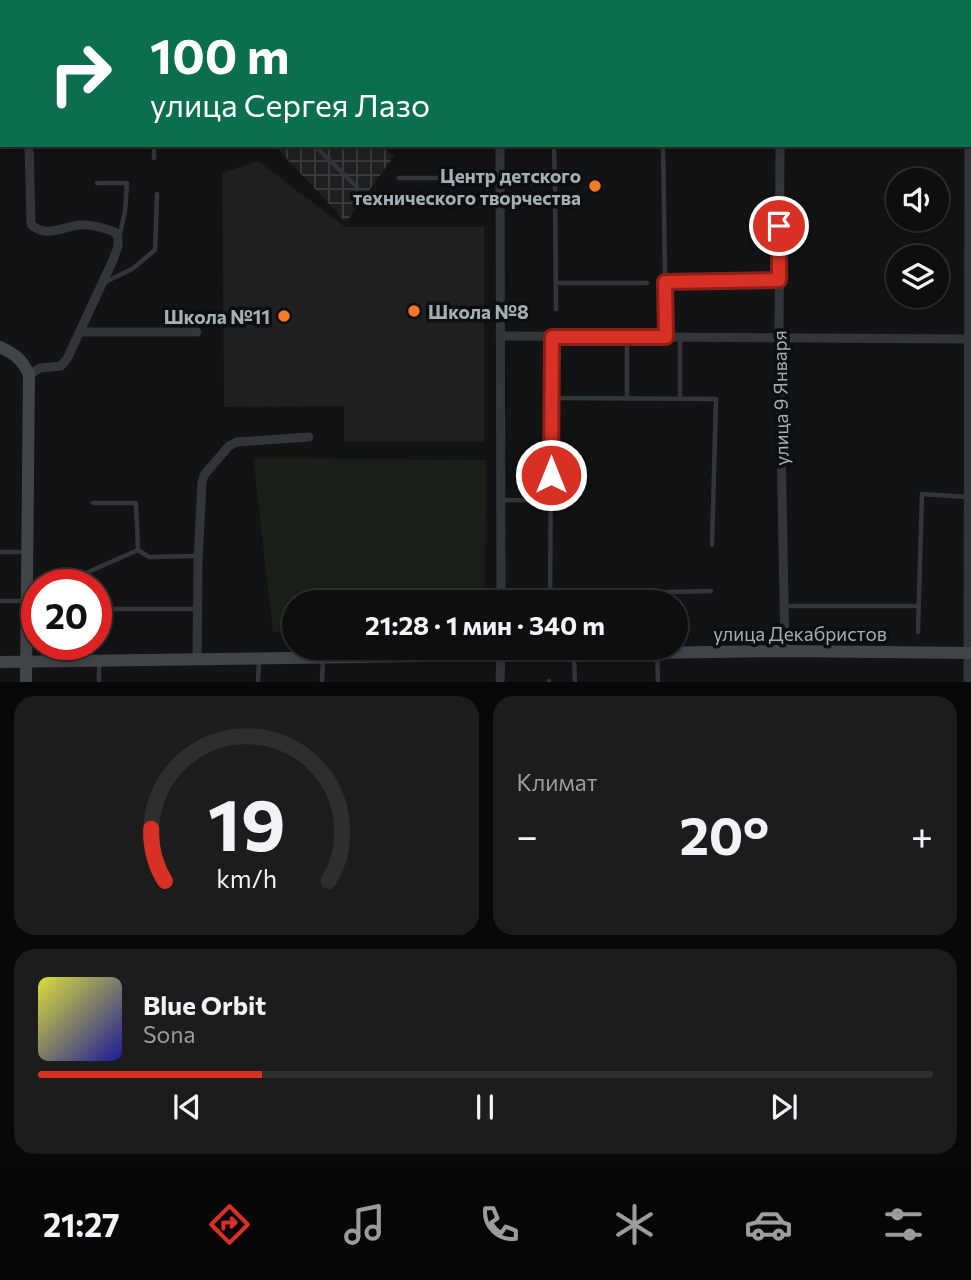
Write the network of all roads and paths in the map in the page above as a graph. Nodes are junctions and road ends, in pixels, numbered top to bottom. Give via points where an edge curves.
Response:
1 (29, 147) edge
2 (154, 147) edge
3 (316, 147) edge
4 (500, 147) edge
5 (554, 147) edge
6 (663, 147) edge
7 (780, 147) edge
8 (969, 147) edge
9 (154, 158) dead end
10 (399, 178) dead end
11 (500, 181) junction
12 (97, 183) dead end
13 (555, 184) junction
14 (357, 187) dead end
15 (157, 194) dead end
16 (118, 238) junction
17 (779, 280) junction
18 (665, 282) junction
19 (102, 283) junction
20 (556, 283) junction
21 (647, 283) dead end
22 (556, 309) dead end
23 (80, 332) junction
24 (197, 332) dead end
25 (500, 337) junction
26 (552, 337) junction
27 (627, 337) junction
28 (666, 337) junction
29 (680, 337) junction
30 (779, 337) junction
31 (969, 339) junction
32 (0, 347) edge
33 (29, 375) junction
34 (551, 398) junction
35 (627, 399) junction
36 (680, 400) junction
37 (971, 403) edge
38 (309, 437) dead end
39 (968, 497) junction
40 (500, 500) junction
41 (551, 501) junction
42 (93, 503) dead end
43 (712, 545) dead end
44 (138, 550) junction
45 (0, 552) edge
46 (26, 552) junction
47 (198, 556) junction
48 (27, 569) edge
49 (95, 569) edge
50 (501, 590) edge
51 (550, 590) edge
52 (711, 591) dead end
53 (688, 592) edge
54 (0, 601) edge
55 (21, 605) edge
56 (784, 606) junction
57 (919, 606) junction
58 (112, 609) edge
59 (197, 609) junction
60 (918, 632) dead end
61 (785, 651) junction
62 (688, 653) edge
63 (970, 653) edge
64 (197, 659) junction
65 (259, 659) junction
66 (282, 659) edge
67 (323, 660) edge
68 (501, 660) edge
69 (574, 660) edge
70 (657, 660) edge
71 (99, 661) junction
72 (26, 662) junction
73 (0, 663) edge
74 (26, 681) edge
75 (99, 681) edge
76 (258, 681) edge
77 (322, 681) edge
78 (500, 681) edge
79 (575, 681) edge
80 (658, 681) edge
81 (968, 681) edge

1 - 16 street via 36,230 82,225 115,232
2 - 9 lane
3 - 14 lane
4 - 11 street
5 - 13 lane
6 - 18 lane
7 - 17 street, улица 9 Января
8 - 31 street
10 - 11 lane
11 - 13 lane
11 - 25 street
12 - 16 lane via 127,183
13 - 20 lane
15 - 19 lane via 155,250 132,270
16 - 19 street
17 - 18 lane
17 - 30 street, улица 9 Января
18 - 28 lane
19 - 23 street
20 - 21 lane
20 - 22 lane
23 - 24 street
23 - 33 street via 61,366 40,368
25 - 26 street
25 - 40 street
26 - 27 street
26 - 34 lane
27 - 28 street
27 - 35 lane
28 - 29 street
29 - 30 street
29 - 36 lane
30 - 31 street
30 - 56 street, улица 9 Января
31 - 37 street
32 - 33 main road via 24,362
33 - 46 main road
34 - 35 lane
34 - 41 lane
35 - 36 lane
36 - 43 lane via 716,399
37 - 39 street
38 - 47 street via 229,446 204,475
39 - 57 lane via 922,494
39 - 63 street
40 - 41 lane
40 - 50 street
41 - 51 lane
42 - 44 lane via 136,503
44 - 47 lane via 149,556
44 - 49 lane
45 - 46 lane
46 - 48 main road
47 - 59 street
52 - 53 lane
54 - 55 lane
56 - 57 lane
56 - 61 street, улица 9 Января
57 - 60 lane
58 - 59 lane
59 - 64 street
61 - 62 main road, улица Декабристов
61 - 63 main road, улица Декабристов
63 - 81 street
64 - 65 main road, улица Декабристов
64 - 71 main road, улица Декабристов
65 - 66 main road, улица Декабристов
65 - 76 lane
67 - 77 lane
68 - 78 street
69 - 79 lane
70 - 80 lane
71 - 72 main road, улица Декабристов
71 - 75 lane
72 - 73 main road, улица Декабристов
72 - 74 main road

